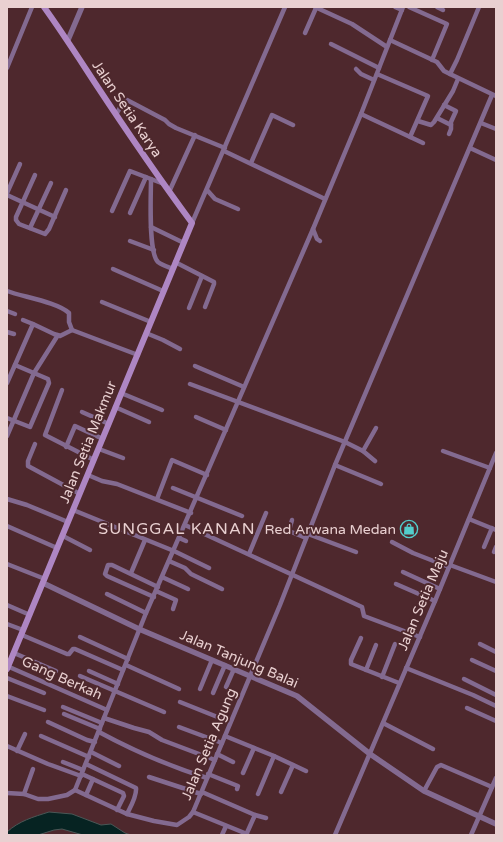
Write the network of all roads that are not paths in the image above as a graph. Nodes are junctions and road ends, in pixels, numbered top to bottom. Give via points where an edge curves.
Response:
1 (32, 7) edge
2 (44, 7) edge
3 (82, 7) edge
4 (285, 7) edge
5 (315, 7) edge
6 (395, 7) edge
7 (409, 7) edge
8 (437, 7) edge
9 (479, 7) edge
10 (403, 9) edge
11 (443, 10) dead end
12 (305, 34) dead end
13 (68, 40) junction
14 (390, 40) junction
15 (331, 44) dead end
16 (387, 47) junction
17 (432, 60) junction
18 (7, 68) edge
19 (379, 68) junction
20 (356, 69) dead end
21 (377, 74) junction
22 (450, 74) junction
23 (458, 79) junction
24 (374, 80) junction
25 (494, 95) edge
26 (444, 105) junction
27 (116, 114) junction
28 (361, 114) junction
29 (437, 118) junction
30 (418, 121) junction
31 (482, 123) junction
32 (451, 124) junction
33 (293, 125) dead end
34 (496, 129) edge
35 (448, 134) dead end
36 (195, 135) junction
37 (410, 137) junction
38 (423, 143) dead end
39 (470, 148) junction
40 (224, 149) junction
41 (496, 160) edge
42 (20, 164) dead end
43 (251, 164) junction
44 (35, 174) dead end
45 (148, 178) junction
46 (51, 183) dead end
47 (164, 184) junction
48 (66, 190) dead end
49 (207, 190) junction
50 (169, 192) junction
51 (7, 194) edge
52 (325, 199) junction
53 (23, 202) junction
54 (38, 209) junction
55 (238, 209) dead end
56 (112, 211) dead end
57 (130, 212) dead end
58 (54, 216) junction
59 (192, 223) junction
60 (150, 227) junction
61 (30, 228) junction
62 (312, 229) junction
63 (130, 241) dead end
64 (320, 241) dead end
65 (184, 243) junction
66 (154, 250) junction
67 (175, 262) junction
68 (113, 269) dead end
69 (173, 269) junction
70 (202, 276) junction
71 (7, 291) edge
72 (163, 291) junction
73 (102, 302) dead end
74 (205, 307) dead end
75 (189, 308) dead end
76 (7, 311) edge
77 (15, 314) dead end
78 (23, 320) dead end
79 (151, 322) junction
80 (33, 324) junction
81 (72, 330) junction
82 (7, 332) edge
83 (146, 333) junction
84 (14, 334) dead end
85 (58, 335) junction
86 (180, 349) dead end
87 (138, 355) junction
88 (15, 365) junction
89 (195, 366) dead end
90 (34, 373) junction
91 (7, 383) edge
92 (190, 384) dead end
93 (244, 387) junction
94 (62, 390) dead end
95 (121, 393) junction
96 (238, 402) junction
97 (115, 407) junction
98 (162, 410) dead end
99 (82, 412) dead end
100 (196, 417) dead end
101 (7, 418) edge
102 (13, 421) junction
103 (149, 422) dead end
104 (109, 424) junction
105 (376, 428) dead end
106 (226, 430) junction
107 (7, 436) edge
108 (103, 439) junction
109 (345, 442) junction
110 (35, 444) dead end
111 (66, 447) junction
112 (99, 449) junction
113 (363, 451) junction
114 (443, 451) dead end
115 (496, 453) edge
116 (123, 458) dead end
117 (94, 460) junction
118 (375, 461) dead end
119 (335, 465) junction
120 (493, 466) edge
121 (88, 474) junction
122 (207, 475) junction
123 (381, 484) dead end
124 (173, 488) dead end
125 (80, 494) junction
126 (197, 498) junction
127 (7, 499) edge
128 (157, 499) junction
129 (73, 510) junction
130 (191, 512) junction
131 (266, 513) dead end
132 (242, 516) dead end
133 (469, 519) junction
134 (292, 520) dead end
135 (68, 522) junction
136 (185, 525) junction
137 (7, 526) edge
138 (494, 529) edge
139 (62, 536) junction
140 (307, 536) junction
141 (179, 538) junction
142 (145, 540) junction
143 (186, 541) dead end
144 (392, 542) dead end
145 (484, 547) dead end
146 (57, 548) junction
147 (90, 550) dead end
148 (174, 551) junction
149 (356, 552) dead end
150 (249, 554) junction
151 (169, 561) junction
152 (7, 563) edge
153 (449, 566) junction
154 (209, 568) dead end
155 (402, 572) dead end
156 (131, 574) junction
157 (292, 574) junction
158 (162, 577) junction
159 (44, 581) junction
160 (496, 582) edge
161 (396, 584) dead end
162 (157, 589) junction
163 (188, 589) dead end
164 (222, 589) dead end
165 (440, 589) junction
166 (107, 594) dead end
167 (154, 597) junction
168 (435, 600) junction
169 (7, 605) edge
170 (173, 609) dead end
171 (146, 613) junction
172 (30, 615) junction
173 (7, 624) edge
174 (140, 630) junction
175 (22, 632) junction
176 (80, 637) dead end
177 (361, 638) dead end
178 (420, 638) junction
179 (396, 644) dead end
180 (480, 644) dead end
181 (376, 645) dead end
182 (496, 652) edge
183 (14, 653) junction
184 (128, 659) junction
185 (212, 660) junction
186 (472, 660) dead end
187 (126, 665) junction
188 (225, 665) junction
189 (7, 667) edge
190 (406, 668) junction
191 (234, 669) junction
192 (123, 670) junction
193 (366, 670) junction
194 (56, 671) dead end
195 (496, 671) edge
196 (89, 672) dead end
197 (80, 676) dead end
198 (250, 676) junction
199 (382, 677) junction
200 (7, 678) edge
201 (464, 678) dead end
202 (118, 684) junction
203 (399, 684) junction
204 (226, 687) dead end
205 (179, 689) dead end
206 (200, 689) dead end
207 (115, 691) junction
208 (44, 693) dead end
209 (213, 694) dead end
210 (496, 695) edge
211 (7, 696) edge
212 (180, 702) dead end
213 (496, 706) edge
214 (63, 707) dead end
215 (467, 708) dead end
216 (44, 710) dead end
217 (107, 710) junction
218 (164, 712) dead end
219 (64, 714) dead end
220 (103, 720) junction
221 (496, 721) edge
222 (48, 722) dead end
223 (230, 722) junction
224 (382, 723) junction
225 (179, 727) dead end
226 (99, 730) junction
227 (25, 734) dead end
228 (41, 736) dead end
229 (225, 736) junction
230 (95, 742) junction
231 (222, 743) junction
232 (7, 746) edge
233 (254, 748) junction
234 (433, 749) dead end
235 (17, 751) junction
236 (90, 754) junction
237 (217, 754) junction
238 (370, 754) junction
239 (274, 756) junction
240 (215, 760) junction
241 (63, 762) dead end
242 (233, 762) dead end
243 (86, 764) junction
244 (293, 765) junction
245 (119, 766) dead end
246 (33, 769) dead end
247 (306, 771) dead end
248 (82, 773) junction
249 (243, 773) dead end
250 (208, 776) junction
251 (149, 777) dead end
252 (496, 778) edge
253 (93, 779) junction
254 (492, 787) junction
255 (75, 790) junction
256 (237, 790) dead end
257 (424, 791) junction
258 (281, 792) dead end
259 (7, 793) edge
260 (201, 793) junction
261 (24, 794) junction
262 (258, 794) dead end
263 (86, 795) junction
264 (117, 810) junction
265 (193, 812) junction
266 (127, 814) junction
267 (255, 815) junction
268 (479, 816) junction
269 (266, 818) dead end
270 (496, 824) edge
271 (226, 826) junction
272 (222, 835) edge
273 (247, 835) edge
274 (335, 835) edge
275 (471, 835) edge

1 - 18 street
2 - 13 main road, Jalan Setia Karya
3 - 13 street
4 - 40 street
5 - 12 street
5 - 16 street via 352,24
6 - 10 street
7 - 17 street via 447,24
8 - 11 street
9 - 22 street
10 - 14 street
13 - 27 main road, Jalan Setia Karya
14 - 16 street
14 - 17 street
15 - 19 street
16 - 19 street
17 - 22 street
19 - 21 street
20 - 24 street
21 - 24 street
21 - 30 street via 428,95
22 - 23 street
23 - 25 street
23 - 26 street via 454,91
24 - 28 street
25 - 31 street, Jalan Setia Agung
26 - 29 street
26 - 32 street via 456,111
27 - 36 street via 124,100 127,100
27 - 47 main road, Jalan Setia Karya
28 - 37 street
28 - 52 street
29 - 30 street via 431,125
29 - 32 street
30 - 37 street
31 - 34 street
31 - 39 street, Jalan Setia Agung
32 - 35 street
33 - 43 street via 272,115
36 - 40 street
36 - 50 street
37 - 38 street
39 - 41 street
39 - 109 street, Jalan Setia Agung
40 - 43 street
40 - 49 street
42 - 51 street
43 - 52 street
44 - 53 street
45 - 47 street
45 - 56 street via 128,172
45 - 57 street
45 - 60 street
46 - 54 street
47 - 50 main road, Jalan Setia Karya
48 - 58 street
49 - 55 street via 215,199
49 - 59 street
50 - 59 main road, Jalan Setia Karya
51 - 53 street
52 - 62 street
53 - 54 street
53 - 61 street via 16,220
54 - 58 street
54 - 61 street
58 - 61 street via 45,234
59 - 65 main road, Jalan Setia Makmur
60 - 65 street
60 - 66 street
62 - 64 street
62 - 93 street
63 - 66 street
65 - 67 main road, Jalan Setia Makmur
66 - 69 street via 159,263
67 - 69 main road, Jalan Setia Makmur
67 - 70 street
68 - 72 street
69 - 72 main road, Jalan Setia Makmur
70 - 74 street via 214,283
70 - 75 street
71 - 81 street via 38,299 66,311 69,313
72 - 79 main road, Jalan Setia Makmur
73 - 79 street
76 - 77 street
78 - 80 street
79 - 83 main road, Jalan Setia Makmur
80 - 85 street
80 - 88 street
81 - 85 street via 64,335
81 - 87 street
82 - 84 street
83 - 86 street
83 - 87 main road, Jalan Setia Makmur
85 - 90 street
87 - 95 main road, Jalan Setia Makmur
88 - 90 street
88 - 91 street
89 - 93 street
90 - 102 street
90 - 102 street via 48,379 49,383 33,423 28,427
92 - 96 street
93 - 96 street
94 - 111 street via 45,435
95 - 97 main road, Jalan Setia Makmur
95 - 98 street
96 - 106 street
96 - 109 street
97 - 103 street
97 - 104 main road, Jalan Setia Makmur
99 - 104 street
100 - 106 street
101 - 102 street
102 - 107 street
104 - 108 main road, Jalan Setia Makmur
105 - 113 street
106 - 122 street
108 - 111 street via 75,426
108 - 112 main road, Jalan Setia Makmur
109 - 113 street
109 - 119 street, Jalan Setia Agung
110 - 125 street via 28,465
111 - 117 street
112 - 116 street
112 - 117 main road, Jalan Setia Makmur
113 - 118 street
114 - 120 street
115 - 120 street, Jalan Setia Maju
117 - 121 main road, Jalan Setia Makmur
119 - 123 street
119 - 140 street, Jalan Setia Agung
120 - 133 street, Jalan Setia Maju
121 - 125 main road, Jalan Setia Makmur
121 - 128 street
122 - 126 street
122 - 128 street via 172,460
124 - 126 street
125 - 129 main road, Jalan Setia Makmur
126 - 130 street
126 - 132 street
127 - 135 street
128 - 130 street
129 - 135 main road, Jalan Setia Makmur
129 - 142 street
130 - 136 street
131 - 150 street
133 - 138 street
133 - 153 street, Jalan Setia Maju
134 - 140 street via 289,531
135 - 139 main road, Jalan Setia Makmur
136 - 141 street
136 - 150 street
137 - 146 street
138 - 145 street
139 - 146 main road, Jalan Setia Makmur
139 - 147 street
140 - 149 street
140 - 157 street, Jalan Setia Agung
141 - 143 street
141 - 148 street
142 - 148 street
142 - 156 street
144 - 153 street
146 - 159 main road, Jalan Setia Makmur
148 - 151 street
148 - 154 street
150 - 157 street
151 - 158 street
151 - 164 street
152 - 159 street
153 - 160 street
153 - 165 street, Jalan Setia Maju
155 - 165 street
156 - 162 street
156 - 167 street via 110,564 105,574
157 - 178 street via 362,607 365,616
157 - 198 street, Jalan Setia Agung
158 - 162 street
158 - 163 street
159 - 172 main road, Jalan Setia Makmur
159 - 174 street, Jalan Tanjung Balai
161 - 168 street
162 - 167 street
162 - 170 street via 176,600
165 - 168 street, Jalan Setia Maju
166 - 171 street
167 - 171 street
168 - 178 street, Jalan Setia Maju
169 - 172 street
171 - 174 street
172 - 175 main road, Jalan Setia Makmur
173 - 175 street
174 - 184 street
174 - 185 street, Jalan Tanjung Balai
175 - 183 main road, Jalan Setia Makmur
175 - 192 street via 67,654 75,649
176 - 184 street
177 - 193 street via 351,662 352,665
178 - 190 street, Jalan Setia Maju
179 - 199 street
180 - 182 street
181 - 193 street
183 - 189 main road, Jalan Setia Makmur
183 - 194 street
184 - 187 street
185 - 188 street, Jalan Tanjung Balai
185 - 206 street
186 - 195 street
187 - 192 street
187 - 205 street
188 - 191 street, Jalan Tanjung Balai
188 - 209 street
189 - 217 street, Gang Berkah
190 - 203 street, Jalan Setia Maju
190 - 213 street
191 - 198 street, Jalan Tanjung Balai
191 - 204 street
192 - 202 street
193 - 199 street
196 - 202 street
197 - 207 street
198 - 223 street, Jalan Setia Agung
198 - 238 street, Jalan Tanjung Balai via 297,696
199 - 203 street
200 - 208 street
201 - 210 street
202 - 207 street
203 - 224 street, Jalan Setia Maju
207 - 217 street
207 - 218 street
211 - 216 street
212 - 223 street
214 - 220 street
215 - 221 street
217 - 220 street
219 - 226 street
220 - 226 street
220 - 240 street via 150,732 162,740
222 - 230 street
223 - 229 street, Jalan Setia Agung
224 - 234 street
224 - 238 street, Jalan Setia Maju
225 - 231 street
226 - 230 street
226 - 250 street via 155,760
227 - 235 street
228 - 236 street
229 - 231 street, Jalan Setia Agung
229 - 233 street
230 - 236 street
231 - 237 street, Jalan Setia Agung
232 - 235 street
233 - 239 street
233 - 249 street
235 - 248 street via 48,764
236 - 243 street
236 - 245 street
237 - 240 street, Jalan Setia Agung
237 - 242 street
238 - 257 street, Jalan Tanjung Balai
238 - 274 street, Jalan Setia Maju
239 - 244 street
239 - 262 street
240 - 250 street, Jalan Setia Agung
241 - 248 street
243 - 248 street
243 - 266 street via 136,788
244 - 247 street
244 - 258 street
246 - 261 street
248 - 253 street
248 - 255 street
250 - 256 street via 238,786
250 - 260 street, Jalan Setia Agung
251 - 260 street
252 - 254 street
253 - 263 street
253 - 264 street via 122,793 124,796
254 - 257 street via 441,765 437,767
254 - 268 street
255 - 261 street via 67,795 48,799 38,799
255 - 263 street, Jalan Setia Agung
257 - 268 street, Jalan Tanjung Balai
259 - 261 street
260 - 265 street, Jalan Setia Agung
260 - 267 street
263 - 264 street, Jalan Setia Agung
264 - 266 street, Jalan Setia Agung
265 - 266 street, Jalan Setia Agung via 177,825
265 - 271 street
267 - 269 street
267 - 273 street
268 - 270 street, Jalan Tanjung Balai
268 - 275 street
271 - 272 street
271 - 273 street

